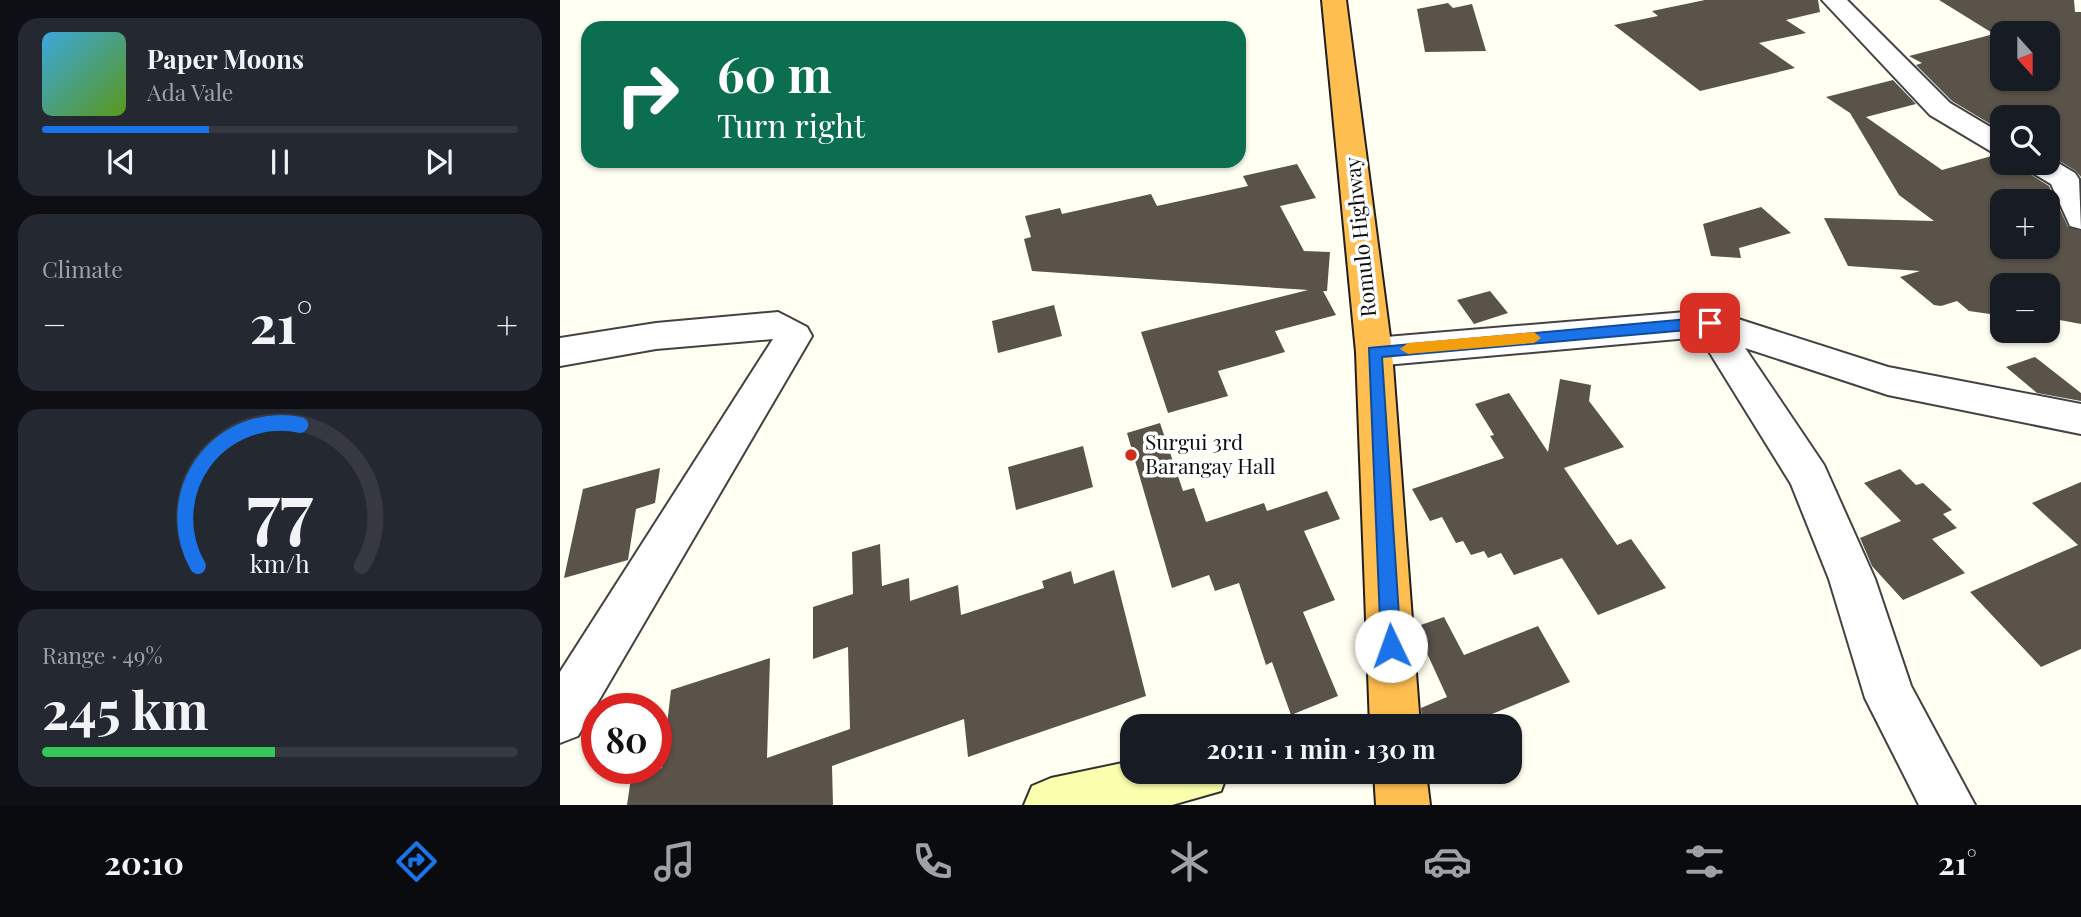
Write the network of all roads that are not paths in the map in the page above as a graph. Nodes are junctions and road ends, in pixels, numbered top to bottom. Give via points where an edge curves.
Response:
1 (1334, 0) edge
2 (1834, 0) edge
3 (1990, 139) edge
4 (2057, 175) edge
5 (2081, 219) edge
6 (1710, 323) junction
7 (560, 352) edge
8 (1374, 352) junction
9 (2081, 419) edge
10 (1394, 714) edge
11 (560, 718) edge
12 (1147, 784) edge
13 (1401, 784) edge
14 (1051, 805) edge
15 (1403, 805) edge
16 (1948, 805) edge

1 - 8 highway, Romulo Highway
2 - 3 street via 1940,109
4 - 5 street via 2064,179
6 - 8 street
6 - 9 street via 1888,381
6 - 16 street via 1809,477 1852,579 1889,698
7 - 11 street via 656,336 778,325 794,336
8 - 10 highway, Romulo Highway
12 - 14 street
13 - 15 highway

